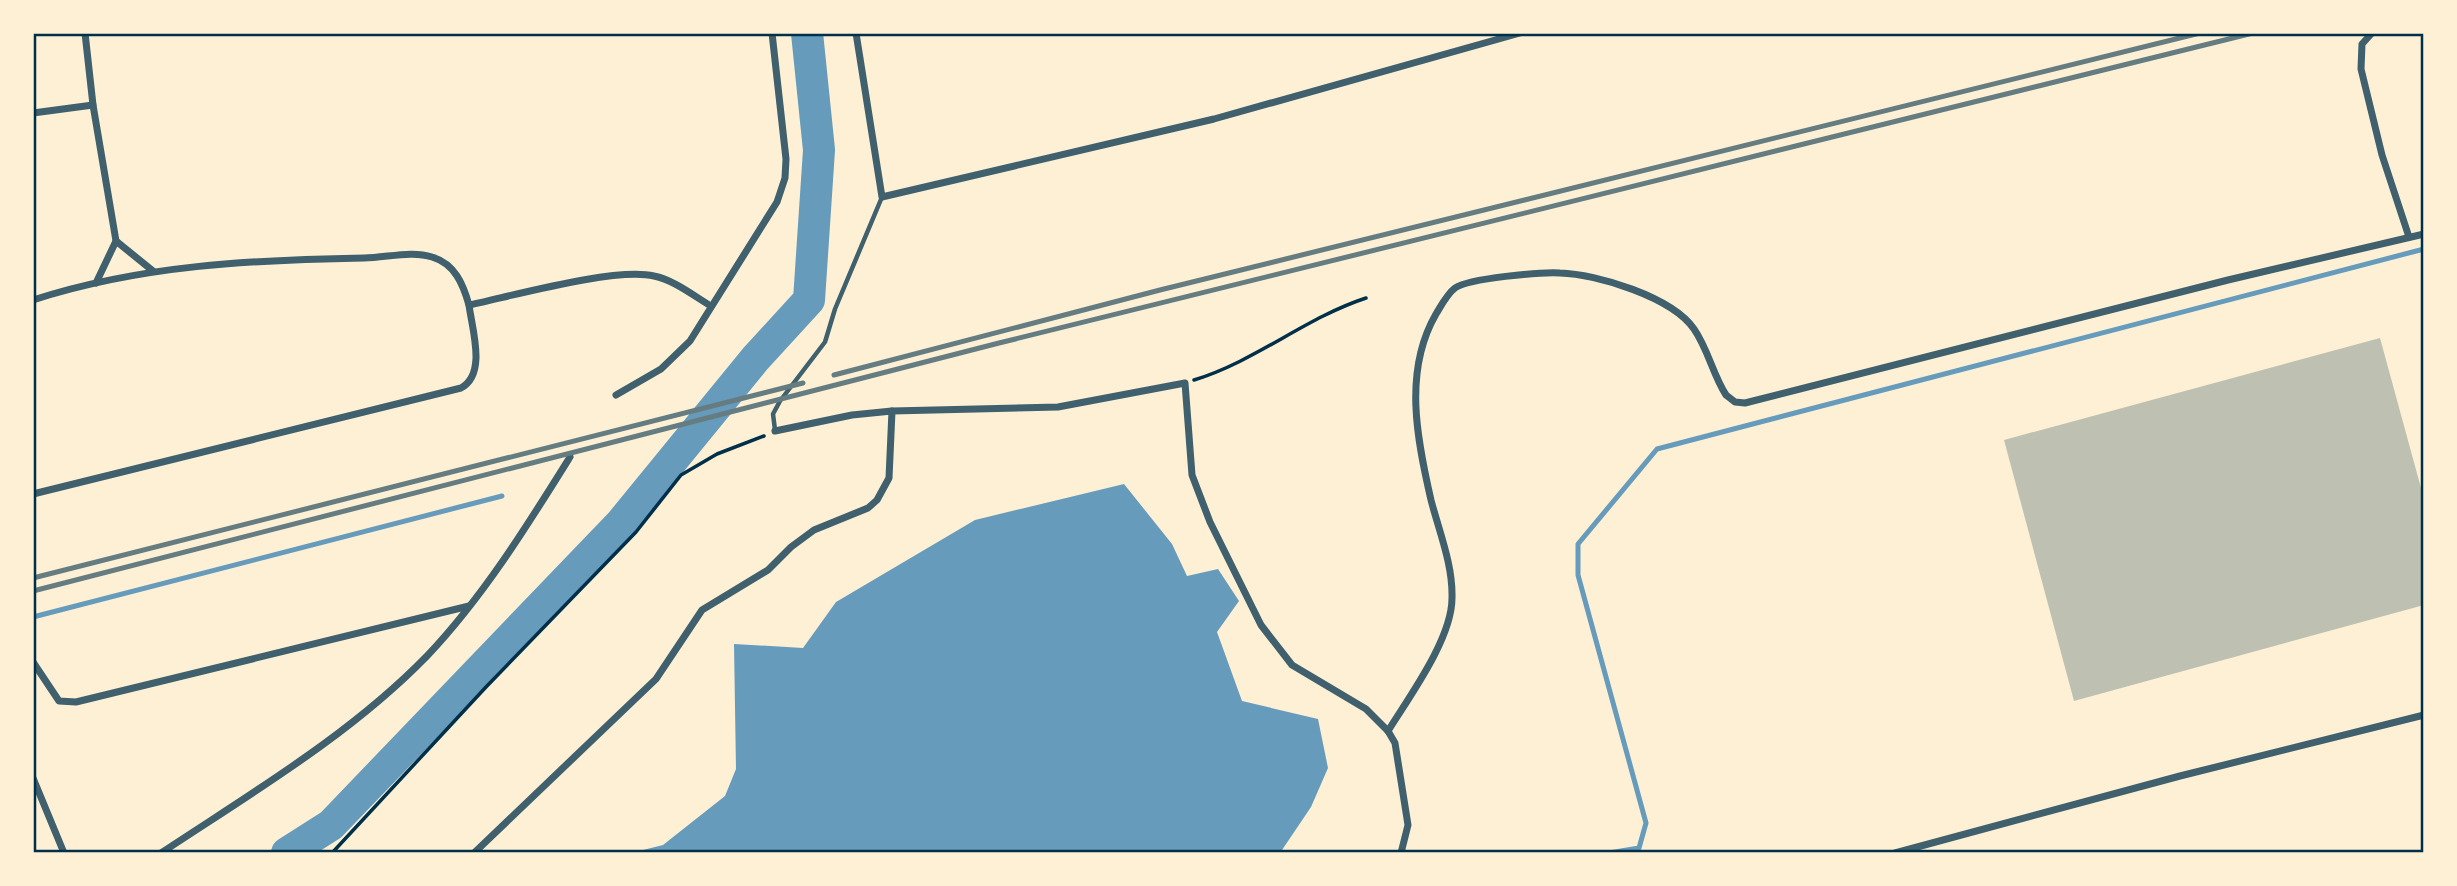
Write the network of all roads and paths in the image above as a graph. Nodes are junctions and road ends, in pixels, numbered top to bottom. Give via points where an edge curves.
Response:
1 (85, 33) edge
2 (772, 33) edge
3 (856, 33) edge
4 (1520, 33) edge
5 (2372, 33) edge
6 (93, 105) junction
7 (33, 113) edge
8 (882, 197) junction
9 (2424, 234) edge
10 (2409, 237) junction
11 (116, 241) junction
12 (153, 271) junction
13 (96, 283) junction
14 (1366, 298) dead end
15 (33, 300) edge
16 (469, 305) junction
17 (711, 306) junction
18 (1185, 383) junction
19 (616, 395) dead end
20 (892, 411) junction
21 (775, 431) junction
22 (570, 457) dead end
23 (33, 494) edge
24 (469, 606) junction
25 (33, 662) edge
26 (2424, 715) edge
27 (1388, 731) junction
28 (33, 778) edge
29 (64, 853) edge
30 (162, 853) edge
31 (332, 853) edge
32 (474, 853) edge
33 (1401, 853) edge
34 (1895, 853) edge

1 - 6 street
2 - 17 street via 785,178 778,202
3 - 8 street
4 - 8 street via 1214,119
5 - 10 street via 2362,44 2361,69
6 - 7 street
6 - 11 street
8 - 21 lane via 825,342 773,414
9 - 10 street
10 - 27 street via 1745,403 1726,396 1695,329 1685,318 1614,283 1548,272 1468,283 1455,289 1419,350 1414,384 1426,475 1452,600 1427,665
11 - 12 street
11 - 13 street
12 - 13 street
12 - 16 street via 222,262 431,256 463,283
13 - 15 street
14 - 18 path via 1338,307 1274,346 1215,374
16 - 17 street via 634,274 655,276
16 - 23 street via 475,370 474,378 461,388
17 - 19 street via 690,341 670,362
18 - 20 street via 1058,407
18 - 27 street via 1192,475 1261,625 1292,665 1366,709
20 - 21 street
20 - 32 street via 889,478 877,500 814,530 768,570 702,610 656,679
21 - 31 path via 717,454 681,475 636,533
22 - 24 street via 522,535
24 - 25 street via 76,702 59,701
24 - 30 street via 426,656 346,727
26 - 34 street
27 - 33 street via 1395,743 1407,802 1409,825
28 - 29 street

